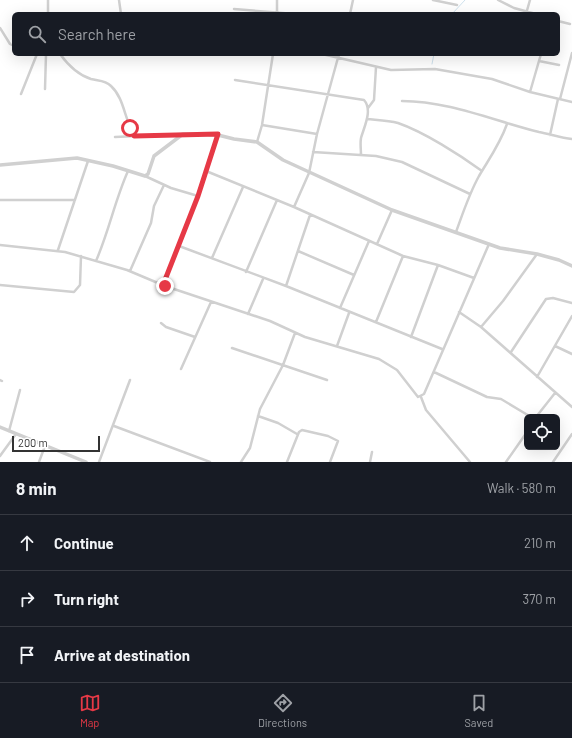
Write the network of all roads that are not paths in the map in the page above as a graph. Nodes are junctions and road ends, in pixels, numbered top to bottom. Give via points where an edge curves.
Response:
1 (48, 0) edge
2 (119, 0) edge
3 (277, 0) edge
4 (353, 0) edge
5 (433, 0) edge
6 (498, 0) edge
7 (530, 0) edge
8 (457, 5) dead end
9 (234, 9) dead end
10 (48, 12) edge
11 (121, 12) edge
12 (266, 12) edge
13 (277, 12) edge
14 (350, 12) edge
15 (524, 12) edge
16 (526, 12) edge
17 (560, 22) edge
18 (570, 24) dead end
19 (0, 28) edge
20 (12, 45) edge
21 (572, 53) edge
22 (36, 56) edge
23 (46, 56) edge
24 (61, 56) edge
25 (273, 56) edge
26 (338, 56) edge
27 (341, 56) edge
28 (540, 56) edge
29 (539, 62) junction
30 (559, 65) dead end
31 (376, 67) junction
32 (235, 80) dead end
33 (268, 85) junction
34 (45, 89) dead end
35 (530, 92) junction
36 (21, 94) dead end
37 (327, 96) junction
38 (559, 99) junction
39 (402, 101) dead end
40 (572, 102) edge
41 (367, 108) junction
42 (367, 119) junction
43 (507, 124) junction
44 (262, 125) junction
45 (183, 134) junction
46 (218, 134) junction
47 (317, 134) junction
48 (550, 134) junction
49 (134, 136) junction
50 (115, 137) dead end
51 (572, 139) edge
52 (257, 142) junction
53 (313, 152) junction
54 (361, 155) junction
55 (88, 161) junction
56 (0, 165) edge
57 (128, 170) junction
58 (206, 171) junction
59 (482, 171) junction
60 (309, 173) junction
61 (145, 176) junction
62 (164, 185) junction
63 (242, 187) junction
64 (470, 194) junction
65 (198, 196) junction
66 (0, 200) edge
67 (75, 200) junction
68 (277, 200) junction
69 (294, 207) junction
70 (392, 210) junction
71 (310, 215) junction
72 (456, 232) junction
73 (370, 241) junction
74 (377, 244) junction
75 (489, 244) junction
76 (0, 245) edge
77 (179, 246) junction
78 (58, 250) junction
79 (298, 251) junction
80 (538, 254) junction
81 (81, 256) junction
82 (403, 256) junction
83 (212, 258) junction
84 (96, 261) junction
85 (438, 265) junction
86 (572, 266) edge
87 (130, 271) junction
88 (246, 272) junction
89 (354, 275) junction
90 (263, 278) junction
91 (474, 278) junction
92 (0, 285) edge
93 (163, 285) junction
94 (286, 286) junction
95 (211, 302) junction
96 (572, 303) edge
97 (340, 308) junction
98 (459, 312) junction
99 (350, 313) junction
100 (248, 314) junction
101 (572, 316) edge
102 (376, 322) junction
103 (161, 323) dead end
104 (481, 327) junction
105 (295, 333) junction
106 (411, 336) junction
107 (195, 337) junction
108 (337, 346) junction
109 (555, 346) junction
110 (232, 348) dead end
111 (442, 349) junction
112 (511, 352) junction
113 (572, 354) edge
114 (283, 365) junction
115 (181, 369) dead end
116 (434, 372) junction
117 (537, 377) junction
118 (130, 380) dead end
119 (327, 380) dead end
120 (20, 390) dead end
121 (555, 393) junction
122 (421, 397) junction
123 (572, 407) edge
124 (526, 414) edge
125 (538, 414) edge
126 (258, 416) junction
127 (114, 426) junction
128 (0, 428) edge
129 (9, 431) junction
130 (16, 434) junction
131 (572, 434) edge
132 (297, 436) junction
133 (524, 436) edge
134 (45, 446) junction
135 (372, 452) dead end
136 (0, 456) edge
137 (40, 462) edge
138 (86, 462) edge
139 (99, 462) edge
140 (210, 462) edge
141 (241, 462) edge
142 (287, 462) edge
143 (330, 462) edge
144 (370, 462) edge
145 (470, 462) edge
146 (506, 462) edge
147 (553, 462) edge

1 - 10 street
2 - 11 street
3 - 13 street
4 - 14 street
5 - 8 street
6 - 15 street
7 - 16 street
9 - 12 street
17 - 18 street
19 - 20 street
21 - 38 street
22 - 36 street
23 - 34 street
24 - 49 street via 68,66 84,76 106,81 112,87 121,99 124,114
25 - 33 street
26 - 37 street
27 - 31 street
28 - 29 street
29 - 30 street
29 - 35 street
31 - 35 street via 400,71 435,69 492,79
31 - 41 street via 374,100
32 - 33 street
33 - 37 street
33 - 44 street
35 - 38 street
37 - 41 street via 364,100
37 - 47 street
38 - 40 street
38 - 48 street
39 - 43 street via 430,102
41 - 42 street
42 - 54 street via 361,139
42 - 59 street via 394,122 411,128
43 - 48 street
43 - 59 street via 500,142
44 - 47 street
44 - 52 street
45 - 46 street
45 - 49 street
45 - 61 street via 154,156
46 - 52 street
46 - 58 street
47 - 53 street
48 - 51 street
49 - 50 street
52 - 60 street via 283,160
53 - 54 street
53 - 60 street
54 - 64 street via 402,162
55 - 56 street via 69,158
55 - 57 street
55 - 67 street
57 - 61 street
57 - 84 street
58 - 63 street
58 - 65 street
59 - 64 street
60 - 69 street
60 - 70 street
61 - 62 street
62 - 65 street
62 - 87 street
63 - 68 street
63 - 83 street
64 - 72 street
65 - 77 street
66 - 67 street
67 - 78 street
68 - 69 street
68 - 88 street
69 - 71 street
70 - 72 street
70 - 74 street
71 - 73 street
71 - 79 street
72 - 75 street
73 - 74 street
73 - 89 street
74 - 82 street
75 - 80 street
75 - 91 street
76 - 78 street
77 - 83 street
77 - 93 street
78 - 81 street
79 - 89 street
79 - 94 street
80 - 86 street
80 - 104 street
81 - 84 street
81 - 92 street via 82,274 76,292
82 - 85 street
82 - 102 street
83 - 88 street
84 - 87 street
85 - 91 street
85 - 106 street
87 - 93 street
88 - 90 street
89 - 97 street
90 - 94 street
90 - 100 street
91 - 98 street
93 - 95 street
94 - 97 street
95 - 100 street
95 - 107 street
96 - 112 street via 553,298 546,299
97 - 99 street
98 - 104 street
98 - 111 street
99 - 102 street
99 - 108 street
100 - 105 street
101 - 109 street
102 - 106 street
103 - 107 street
104 - 112 street
105 - 108 street
105 - 114 street
106 - 111 street
107 - 115 street
108 - 122 street via 385,362 397,370 416,396
109 - 113 street
109 - 117 street
110 - 114 street
111 - 116 street
112 - 117 street
114 - 119 street
114 - 126 street
116 - 122 street
116 - 124 street via 487,396 501,399
117 - 121 street
118 - 127 street
120 - 129 street
121 - 123 street
121 - 125 street
122 - 145 street via 426,410
126 - 132 street via 278,423 297,433
126 - 141 street via 250,448
127 - 139 street
127 - 140 street
128 - 129 street
129 - 130 street
130 - 134 street
130 - 136 street
131 - 147 street
132 - 142 street
132 - 143 street via 300,431 306,430 336,440 337,444
133 - 146 street
134 - 137 street
134 - 138 street
135 - 144 street

